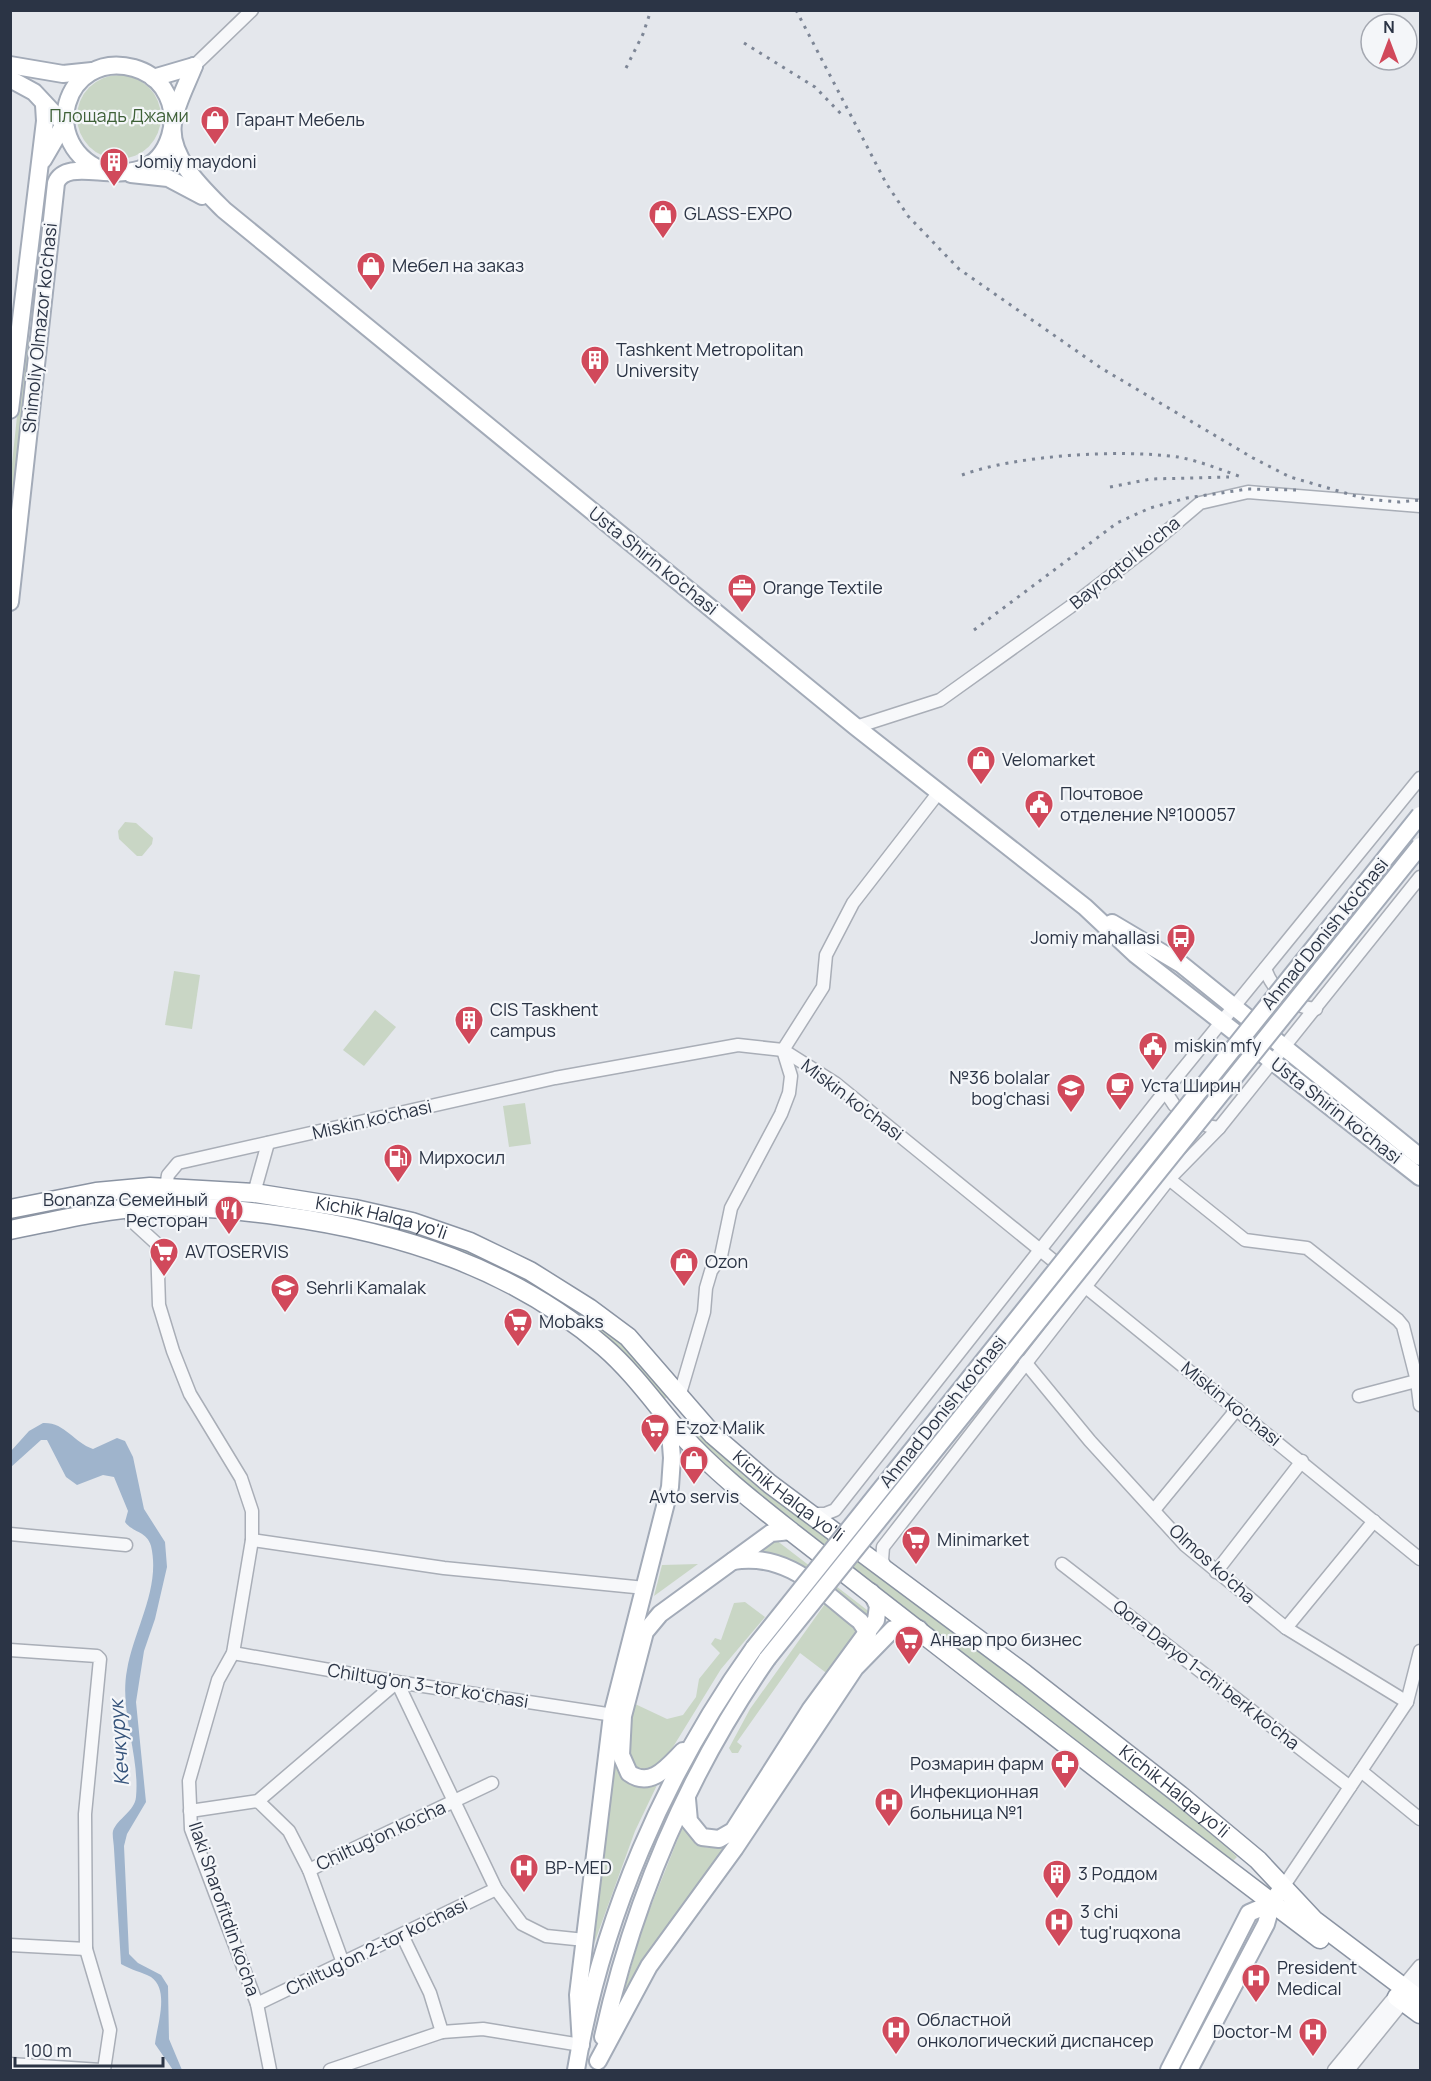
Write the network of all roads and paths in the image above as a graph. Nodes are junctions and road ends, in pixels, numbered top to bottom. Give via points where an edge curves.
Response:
1 (252, 10) edge
2 (10, 65) edge
3 (194, 66) junction
4 (94, 71) junction
5 (10, 78) edge
6 (153, 78) junction
7 (44, 105) junction
8 (64, 124) junction
9 (173, 125) junction
10 (39, 168) junction
11 (107, 172) junction
12 (127, 174) junction
13 (224, 210) junction
14 (20, 329) junction
15 (40, 331) junction
16 (10, 410) edge
17 (1420, 506) edge
18 (10, 602) edge
19 (856, 727) junction
20 (1420, 778) edge
21 (939, 792) junction
22 (1420, 815) edge
23 (1420, 846) edge
24 (1418, 884) edge
25 (1085, 907) junction
26 (1265, 969) junction
27 (1236, 1007) junction
28 (1316, 1009) junction
29 (1223, 1023) junction
30 (1286, 1046) junction
31 (783, 1050) junction
32 (1273, 1062) junction
33 (1166, 1090) junction
34 (1219, 1128) junction
35 (268, 1143) junction
36 (1420, 1157) edge
37 (1420, 1177) edge
38 (1169, 1179) junction
39 (166, 1186) junction
40 (254, 1193) junction
41 (10, 1209) edge
42 (129, 1209) junction
43 (10, 1230) edge
44 (1040, 1250) junction
45 (1085, 1286) junction
46 (1025, 1362) junction
47 (1419, 1380) edge
48 (1359, 1396) dead end
49 (682, 1401) junction
50 (1420, 1405) edge
51 (1237, 1409) junction
52 (669, 1419) junction
53 (1302, 1461) junction
54 (1154, 1510) junction
55 (807, 1513) junction
56 (1374, 1521) junction
57 (791, 1531) junction
58 (10, 1534) edge
59 (252, 1540) junction
60 (126, 1545) dead end
61 (1420, 1559) edge
62 (730, 1562) junction
63 (1062, 1564) dead end
64 (1216, 1572) junction
65 (887, 1573) junction
66 (645, 1588) junction
67 (871, 1592) junction
68 (1286, 1628) junction
69 (920, 1629) junction
70 (868, 1633) junction
71 (630, 1639) junction
72 (10, 1650) edge
73 (1420, 1652) edge
74 (233, 1653) junction
75 (864, 1656) junction
76 (397, 1682) junction
77 (1407, 1702) junction
78 (618, 1715) junction
79 (698, 1735) junction
80 (1361, 1771) junction
81 (492, 1784) dead end
82 (1350, 1787) junction
83 (687, 1795) junction
84 (258, 1801) junction
85 (454, 1802) junction
86 (190, 1811) junction
87 (1420, 1819) edge
88 (309, 1870) junction
89 (1283, 1887) junction
90 (496, 1889) junction
91 (1272, 1903) junction
92 (402, 1935) junction
93 (609, 1937) junction
94 (585, 1940) junction
95 (10, 1945) edge
96 (86, 1949) junction
97 (343, 1964) junction
98 (1420, 1966) edge
99 (1409, 1993) edge
100 (578, 1995) junction
101 (257, 2004) junction
102 (1420, 2014) edge
103 (442, 2032) junction
104 (580, 2045) junction
105 (597, 2066) edge
106 (11, 2068) edge
107 (103, 2070) edge
108 (270, 2070) edge
109 (330, 2070) edge
110 (576, 2070) edge
111 (1169, 2070) edge
112 (1189, 2070) edge
113 (1334, 2070) edge
114 (1347, 2070) edge

1 - 3 street
2 - 4 main road via 63,74
3 - 6 main road
3 - 9 main road
4 - 6 main road via 125,65
4 - 8 main road via 71,94
5 - 7 main road via 28,87
6 - 9 main road via 171,104
7 - 8 main road
7 - 10 main road, Shimoliy Olmazor ko'chasi
8 - 10 main road, Shimoliy Olmazor ko'chasi
8 - 11 main road via 78,155
9 - 12 main road via 158,156
9 - 13 main road, Usta Shirin ko'chasi via 183,163
10 - 14 main road, Shimoliy Olmazor ko'chasi
11 - 12 main road
11 - 15 main road, Shimoliy Olmazor ko'chasi via 71,170 56,183
12 - 13 main road, Usta Shirin ko'chasi via 176,181
13 - 19 main road, Usta Shirin ko'chasi
14 - 15 main road
14 - 16 main road, Shimoliy Olmazor ko'chasi
15 - 18 main road, Shimoliy Olmazor ko'chasi
17 - 19 street, Bayroqtol ko'cha via 1248,492 1200,503 1070,607 940,700
19 - 21 main road, Usta Shirin ko'chasi
20 - 26 street, Ahmad Donish ko'chasi
21 - 25 main road, Usta Shirin ko'chasi
21 - 31 street via 853,903 826,955 823,987
22 - 79 main road, Ahmad Donish ko'chasi, bridge via 754,1648
23 - 83 main road, Ahmad Donish ko'chasi, bridge via 767,1659 737,1704
24 - 28 street, Ahmad Donish ko'chasi
25 - 27 main road, Usta Shirin ko'chasi via 1181,964
25 - 29 main road, Usta Shirin ko'chasi via 1135,954
26 - 27 street, Ahmad Donish ko'chasi
26 - 28 street via 1283,998
27 - 29 street, Ahmad Donish ko'chasi
27 - 30 main road, Usta Shirin ko'chasi
28 - 30 street, Ahmad Donish ko'chasi
29 - 32 main road, Usta Shirin ko'chasi
29 - 33 street, Ahmad Donish ko'chasi
30 - 32 street, Ahmad Donish ko'chasi
30 - 36 main road, Usta Shirin ko'chasi
31 - 35 street, Miskin ko'chasi via 738,1045 692,1052 555,1078
31 - 44 street, Miskin ko'chasi via 835,1083
31 - 49 street via 791,1076 789,1094 731,1208 721,1256 708,1280
32 - 34 street, Ahmad Donish ko'chasi
32 - 37 main road, Usta Shirin ko'chasi
33 - 34 street via 1185,1116
33 - 44 street, Ahmad Donish ko'chasi
34 - 38 street, Ahmad Donish ko'chasi
35 - 39 street, Miskin ko'chasi via 178,1163 168,1175
35 - 40 street
38 - 45 street, Ahmad Donish ko'chasi
38 - 47 street via 1245,1240 1307,1248 1398,1320
39 - 40 highway, Kichik Halqa yo'li
39 - 41 highway, Kichik Halqa yo'li via 96,1192
40 - 49 highway, Kichik Halqa yo'li via 403,1219 500,1256 565,1292 620,1330
42 - 43 highway, Kichik Halqa yo'li
42 - 52 highway, Kichik Halqa yo'li via 180,1206 277,1216 360,1229 438,1251 489,1273 557,1311 613,1355
42 - 59 street, Ilaki Sharofitdin ko'cha via 133,1222 157,1244 162,1316 190,1394 249,1496
44 - 45 street, Miskin ko'chasi
44 - 55 street, Ahmad Donish ko'chasi via 835,1510 822,1515
45 - 46 street, Ahmad Donish ko'chasi
45 - 51 street, Miskin ko'chasi
46 - 54 street, Olmos ko'cha
46 - 65 street, Ahmad Donish ko'chasi via 883,1547
47 - 48 street
47 - 50 street
49 - 52 highway
49 - 55 highway, Kichik Halqa yo'li via 713,1435
51 - 53 street, Miskin ko'chasi
51 - 54 street
52 - 57 highway, Kichik Halqa yo'li via 695,1449
52 - 66 main road via 670,1486
53 - 56 street, Miskin ko'chasi
53 - 64 street
54 - 64 street, Olmos ko'cha
55 - 65 highway, Kichik Halqa yo'li
56 - 61 street, Miskin ko'chasi
56 - 68 street
57 - 62 main road via 771,1533
57 - 67 highway, Kichik Halqa yo'li
58 - 60 street
59 - 66 street via 444,1568
59 - 74 street, Ilaki Sharofitdin ko'cha
62 - 70 main road via 767,1561 789,1567 860,1621
62 - 71 main road via 715,1567 650,1613
62 - 78 main road via 650,1623
63 - 82 street, Qora Daryo 1-chi berk ko'cha
64 - 68 street, Olmos ko'cha
65 - 89 highway, Kichik Halqa yo'li via 1180,1795 1258,1860
66 - 71 main road
67 - 69 highway, Kichik Halqa yo'li
67 - 70 main road via 878,1614
68 - 77 street, Olmos ko'cha
69 - 75 main road via 893,1629
69 - 91 highway, Kichik Halqa yo'li
70 - 75 main road
70 - 83 main road via 810,1710 733,1831 714,1840 698,1834 688,1821
71 - 78 main road
72 - 96 street via 100,1659 85,1814
73 - 77 street
74 - 76 street, Chiltug'on 3--tor koʻchasi
74 - 86 street, Ilaki Sharofitdin ko'cha via 218,1680 189,1781
75 - 105 main road via 828,1704 735,1848 649,1966
76 - 78 street, Chiltug'on 3--tor koʻchasi
76 - 84 street
76 - 85 street, Chiltug'on ko'cha
77 - 80 street
78 - 79 main road via 622,1760 637,1778 659,1775
78 - 94 main road
79 - 93 main road, Ahmad Donish ko'chasi via 646,1839
80 - 82 street
80 - 87 street
81 - 85 street, Chiltug'on ko'cha
82 - 89 street
83 - 105 main road, Ahmad Donish ko'chasi via 629,1940
84 - 86 street
84 - 88 street via 289,1831
85 - 88 street, Chiltug'on ko'cha
85 - 90 street, Chiltug'on ko'cha
86 - 101 street, Ilaki Sharofitdin ko'cha via 191,1829
88 - 97 street
89 - 91 main road
89 - 99 highway, Kichik Halqa yo'li via 1314,1920
90 - 92 street, Chiltug'on 2-tor ko'chasi
90 - 94 street, Chiltug'on ko'cha via 530,1930 546,1936
91 - 99 highway, Kichik Halqa yo'li
91 - 111 main road via 1249,1913
91 - 112 main road via 1266,1924
92 - 97 street, Chiltug'on 2-tor ko'chasi
92 - 103 street via 430,1993
93 - 100 main road
93 - 104 main road, Ahmad Donish ko'chasi
94 - 100 main road
95 - 96 street
96 - 107 street via 111,2031
97 - 101 street, Chiltug'on 2-tor ko'chasi
98 - 99 street
99 - 102 highway, Kichik Halqa yo'li
99 - 113 street
99 - 114 street
100 - 104 main road
101 - 108 street, Ilaki Sharofitdin ko'cha
103 - 104 street via 483,2029
103 - 109 street
104 - 110 main road, Ahmad Donish ko'chasi
106 - 107 street

